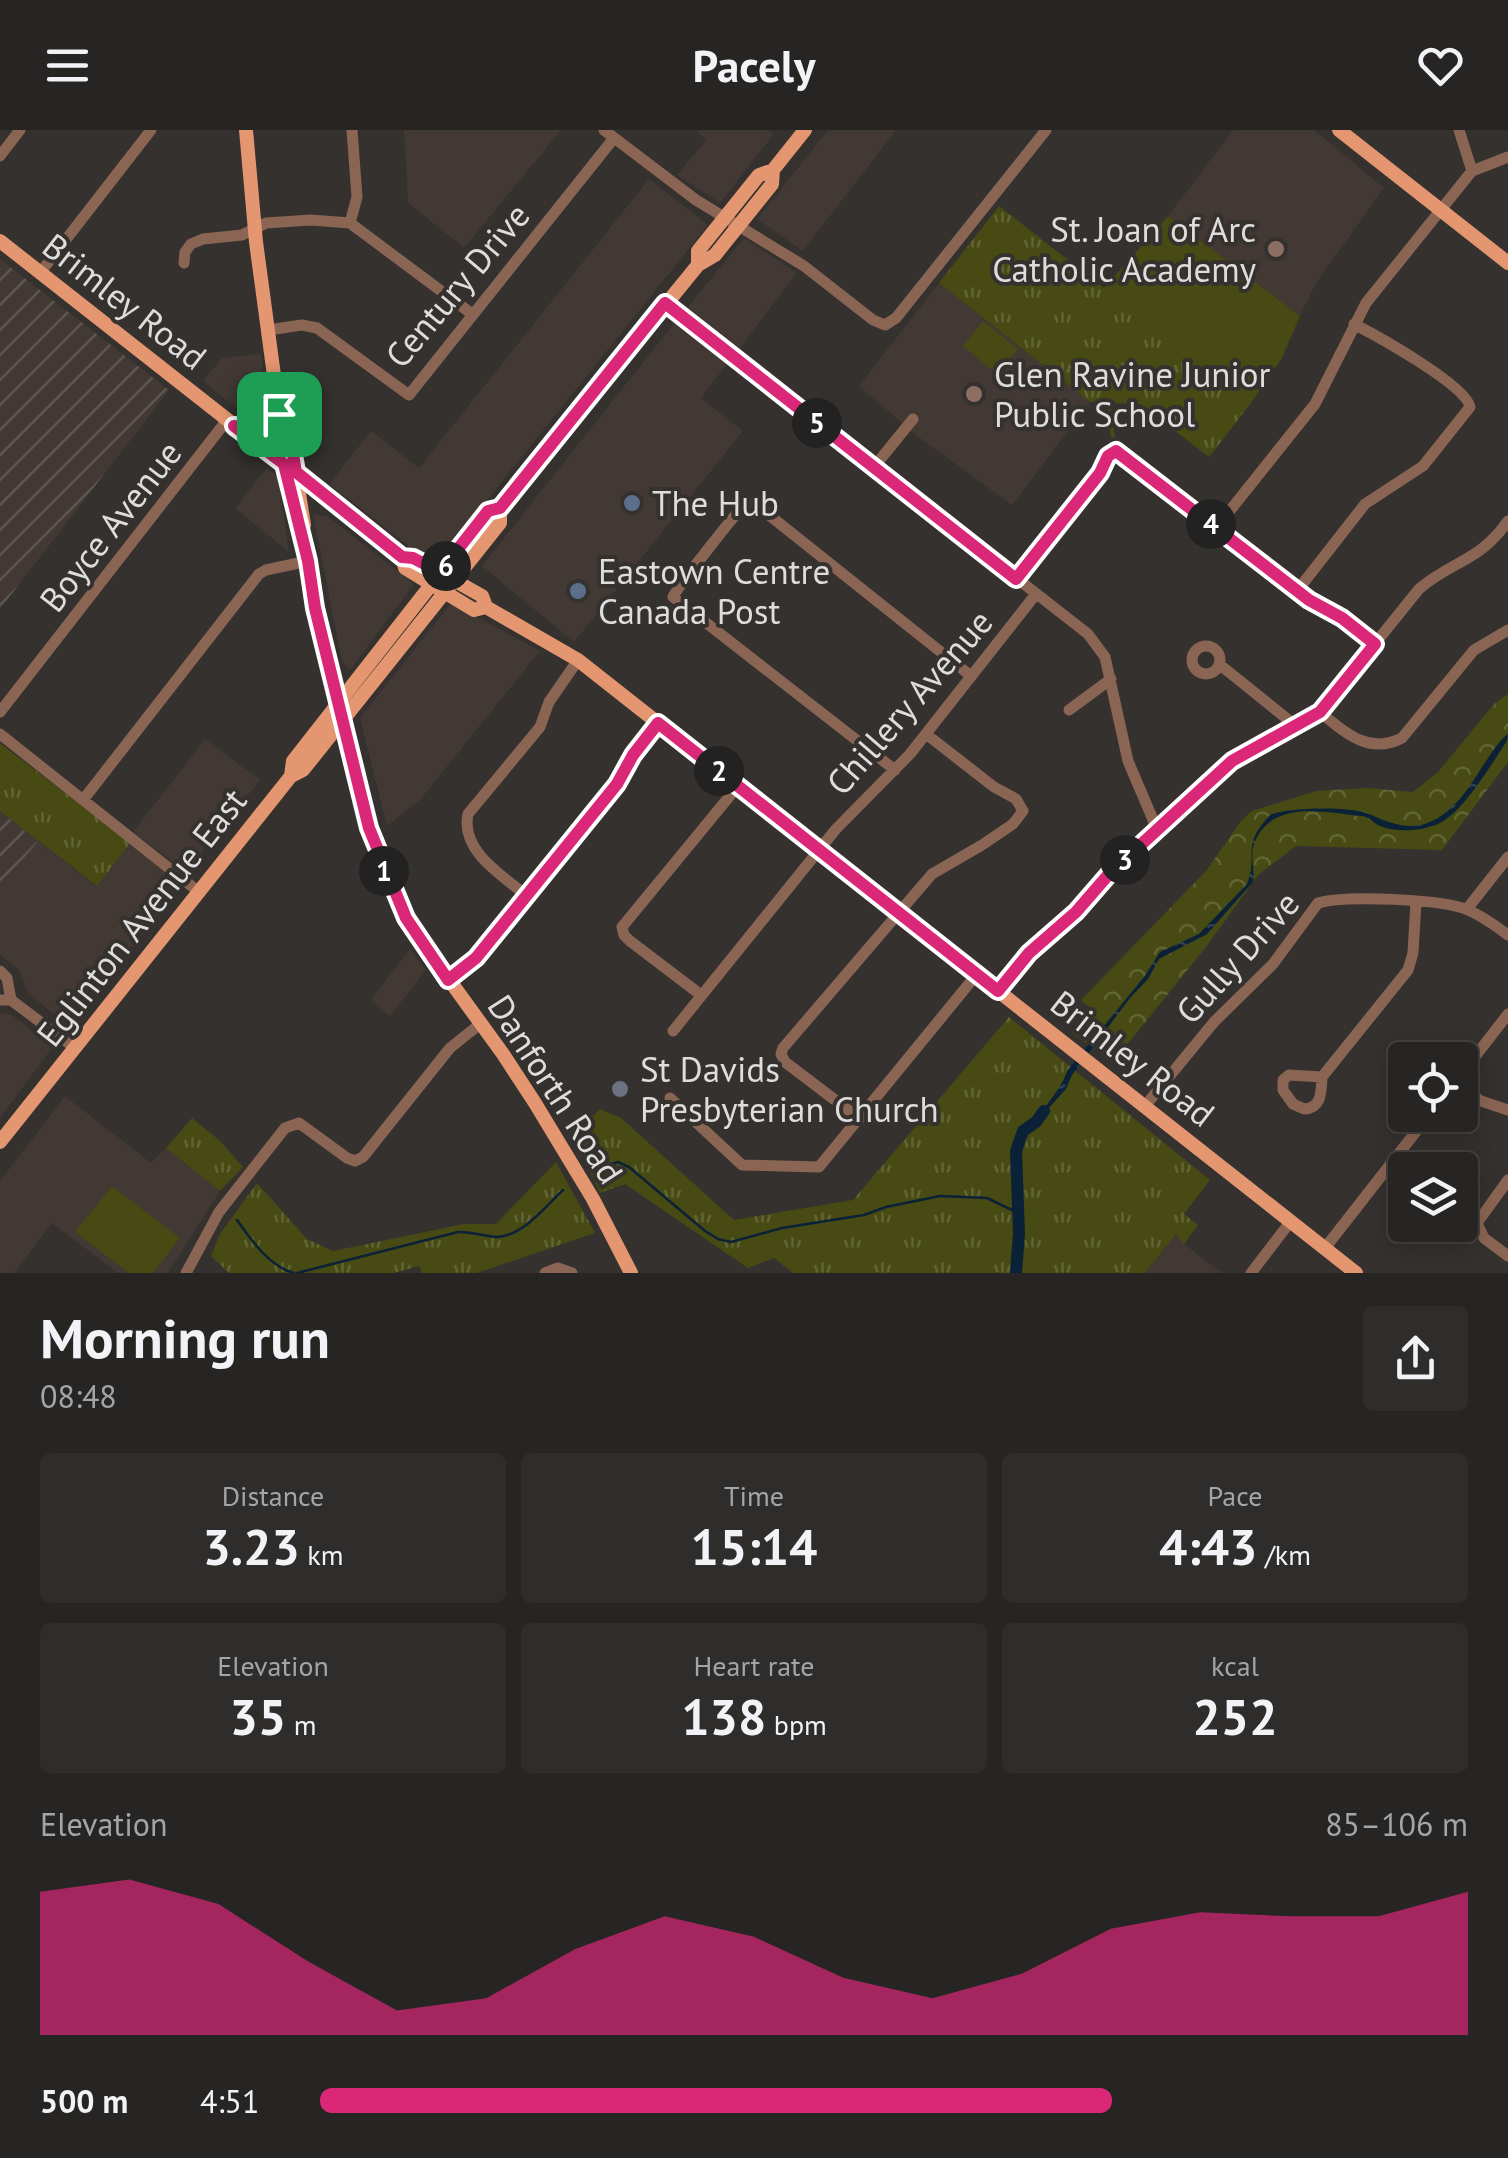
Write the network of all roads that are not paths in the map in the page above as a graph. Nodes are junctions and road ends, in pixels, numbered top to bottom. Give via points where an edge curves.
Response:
1 (20, 130) edge
2 (151, 130) edge
3 (246, 130) edge
4 (352, 130) edge
5 (1046, 130) edge
6 (1339, 130) edge
7 (1459, 130) edge
8 (796, 133) edge
9 (609, 134) edge
10 (0, 156) edge
11 (1508, 157) edge
12 (773, 170) junction
13 (1472, 171) junction
14 (1441, 210) junction
15 (725, 218) junction
16 (350, 224) junction
17 (739, 226) junction
18 (255, 227) junction
19 (0, 241) edge
20 (184, 263) dead end
21 (1508, 263) edge
22 (698, 264) junction
23 (40, 273) junction
24 (665, 303) junction
25 (472, 314) junction
26 (1354, 324) junction
27 (268, 330) junction
28 (280, 417) junction
29 (912, 419) dead end
30 (230, 423) junction
31 (874, 467) junction
32 (290, 468) junction
33 (335, 506) junction
34 (304, 515) junction
35 (1508, 521) edge
36 (1216, 528) junction
37 (304, 542) junction
38 (308, 561) junction
39 (1016, 579) junction
40 (442, 582) junction
41 (1297, 591) junction
42 (1036, 594) junction
43 (1508, 630) edge
44 (1375, 644) junction
45 (578, 660) junction
46 (1219, 664) dead end
47 (328, 666) junction
48 (365, 669) junction
49 (971, 676) junction
50 (1111, 679) junction
51 (338, 704) junction
52 (1069, 710) dead end
53 (0, 712) edge
54 (1320, 712) junction
55 (342, 722) junction
56 (658, 723) junction
57 (1296, 726) junction
58 (0, 734) edge
59 (926, 734) junction
60 (316, 754) junction
61 (353, 767) junction
62 (895, 770) junction
63 (291, 776) junction
64 (738, 786) junction
65 (83, 800) junction
66 (1156, 829) junction
67 (819, 850) junction
68 (1508, 857) edge
69 (199, 892) junction
70 (527, 896) junction
71 (1416, 902) junction
72 (1466, 909) junction
73 (898, 912) junction
74 (1508, 935) edge
75 (0, 971) edge
76 (977, 974) junction
77 (448, 980) junction
78 (998, 991) junction
79 (701, 995) junction
80 (6, 1000) edge
81 (1508, 1014) edge
82 (480, 1024) junction
83 (673, 1031) dead end
84 (75, 1048) junction
85 (1478, 1053) edge
86 (1322, 1077) dead end
87 (670, 1098) dead end
88 (1478, 1098) edge
89 (1145, 1106) junction
90 (1508, 1110) edge
91 (860, 1119) junction
92 (1416, 1132) edge
93 (0, 1142) edge
94 (1508, 1180) edge
95 (1291, 1221) junction
96 (1325, 1248) junction
97 (1508, 1256) edge
98 (186, 1273) edge
99 (544, 1273) edge
100 (572, 1273) edge
101 (631, 1273) edge
102 (1250, 1273) edge
103 (1356, 1273) edge

1 - 10 street
2 - 23 street
3 - 18 main road, Danforth Road
4 - 16 street via 357,197
5 - 17 street via 890,324 877,323
6 - 14 main road
7 - 13 street
8 - 12 main road, Eglinton Avenue East
9 - 15 street
9 - 25 street, Century Drive
11 - 13 street
12 - 15 main road, Eglinton Avenue East via 759,175
12 - 17 main road, Eglinton Avenue East via 772,184
13 - 14 street
14 - 21 main road
14 - 26 street
15 - 17 street
15 - 22 main road, Eglinton Avenue East via 698,251
16 - 18 street via 311,220
16 - 25 street
17 - 22 main road, Eglinton Avenue East
18 - 20 street via 191,244
18 - 27 main road, Danforth Road
19 - 23 main road, Brimley Road
22 - 24 main road, Eglinton Avenue East
23 - 30 main road, Brimley Road
24 - 31 street
24 - 40 main road, Eglinton Avenue East via 500,508 500,523
25 - 27 street, Century Drive via 409,395 317,328
26 - 36 street via 1314,404
26 - 41 street via 1416,360 1464,395 1470,408 1423,466 1365,504
27 - 28 main road, Danforth Road
28 - 30 main road via 266,430
28 - 32 main road, Danforth Road via 291,443
29 - 31 street
30 - 32 main road, Brimley Road
30 - 53 street, Boyce Avenue
31 - 39 street
32 - 33 main road, Brimley Road
32 - 34 main road, Danforth Road
32 - 37 main road, Danforth Road
33 - 34 main road via 312,504
33 - 40 main road, Brimley Road via 402,557 405,568
34 - 37 main road, Danforth Road
35 - 44 street via 1486,548 1418,589
36 - 39 street, Chillery Avenue via 1116,451
36 - 41 street, Chillery Avenue
37 - 38 main road, Danforth Road
38 - 47 main road, Danforth Road
38 - 65 street via 259,574
39 - 42 street
40 - 45 main road, Brimley Road via 482,596 486,607
40 - 48 main road, Eglinton Avenue East
40 - 55 main road, Eglinton Avenue East
41 - 44 street, Chillery Avenue
42 - 49 street, Chillery Avenue
42 - 50 street via 1088,634 1106,657
43 - 54 street via 1474,650 1396,741 1362,742
44 - 54 street
45 - 56 main road, Brimley Road
45 - 70 street via 540,726 466,821 468,836 488,863
46 - 57 street
47 - 48 main road via 346,676
47 - 51 main road, Danforth Road
48 - 51 main road, Eglinton Avenue East
49 - 59 street, Chillery Avenue
49 - 62 street via 758,506 738,509 673,597
50 - 52 street
50 - 66 street via 1132,776
51 - 55 main road, Danforth Road
51 - 63 main road, Eglinton Avenue East via 293,761
54 - 57 street
55 - 60 main road, Eglinton Avenue East
55 - 61 main road, Danforth Road
56 - 64 main road, Brimley Road
56 - 70 street
57 - 66 street via 1240,755
58 - 65 street
59 - 62 street, Chillery Avenue
59 - 73 street via 1016,799 1023,811 982,846 932,874
60 - 61 main road via 342,755
60 - 63 main road, Eglinton Avenue East
61 - 77 main road, Danforth Road via 395,896
62 - 67 street, Chillery Avenue
63 - 69 main road, Eglinton Avenue East
64 - 67 main road, Brimley Road
64 - 79 street via 622,928 630,942
65 - 69 street
66 - 78 street
67 - 73 main road, Brimley Road
67 - 79 street, Chillery Avenue
68 - 72 street
69 - 84 main road, Eglinton Avenue East
70 - 77 street via 476,958
71 - 72 street, Gully Drive
71 - 86 street via 1408,970
71 - 89 street, Gully Drive via 1318,903 1273,964
72 - 74 street, Gully Drive
73 - 76 main road, Brimley Road
73 - 91 street via 781,1054
75 - 80 street via 7,978
76 - 78 main road, Brimley Road
76 - 91 street
77 - 82 main road, Danforth Road
78 - 89 main road, Brimley Road
79 - 83 street, Chillery Avenue
80 - 84 street
81 - 85 street
82 - 98 street via 450,1048 363,1157 346,1158 299,1123 285,1128 219,1212
82 - 101 main road, Danforth Road via 556,1138
84 - 93 main road, Eglinton Avenue East
87 - 91 street via 746,1166 819,1166
88 - 90 street
89 - 95 main road, Brimley Road
92 - 96 street
94 - 97 street via 1478,1224 1484,1238
95 - 96 main road, Brimley Road
95 - 102 street
96 - 103 main road, Brimley Road
99 - 100 street

